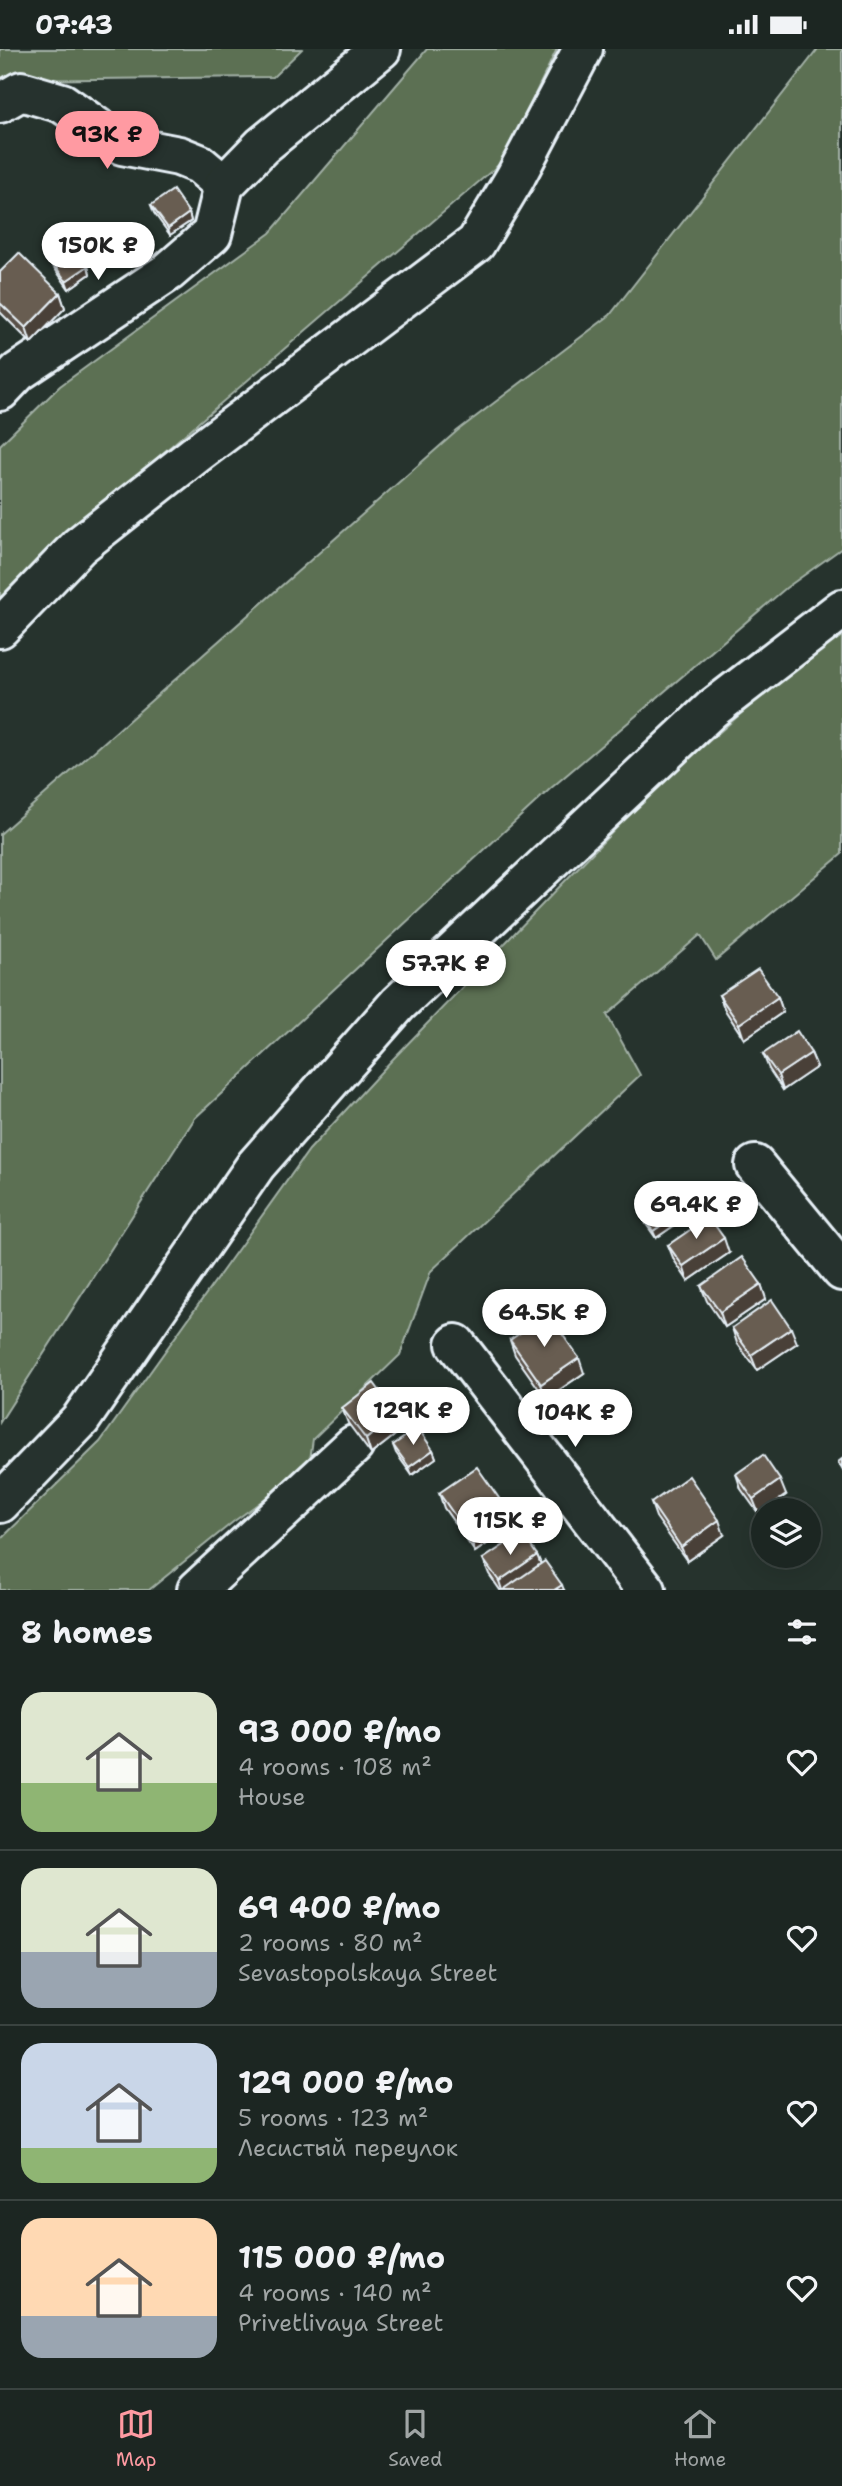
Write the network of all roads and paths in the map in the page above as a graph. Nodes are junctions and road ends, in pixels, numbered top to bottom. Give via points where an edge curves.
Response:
1 (381, 49) edge
2 (583, 49) edge
3 (0, 103) edge
4 (224, 185) junction
5 (0, 391) edge
6 (842, 609) edge
7 (0, 628) edge
8 (755, 1165) dead end
9 (842, 1271) edge
10 (456, 1344) dead end
11 (354, 1445) dead end
12 (0, 1503) edge
13 (200, 1589) edge
14 (646, 1590) edge

1 - 4 street via 262,146
2 - 7 street via 476,243 79,546
3 - 4 street via 21,91 62,103 122,145 179,156 199,164
4 - 5 street via 212,234 168,272 18,372
6 - 12 street via 712,709 398,1004 256,1165 81,1419
8 - 9 street
10 - 14 street
11 - 13 street

